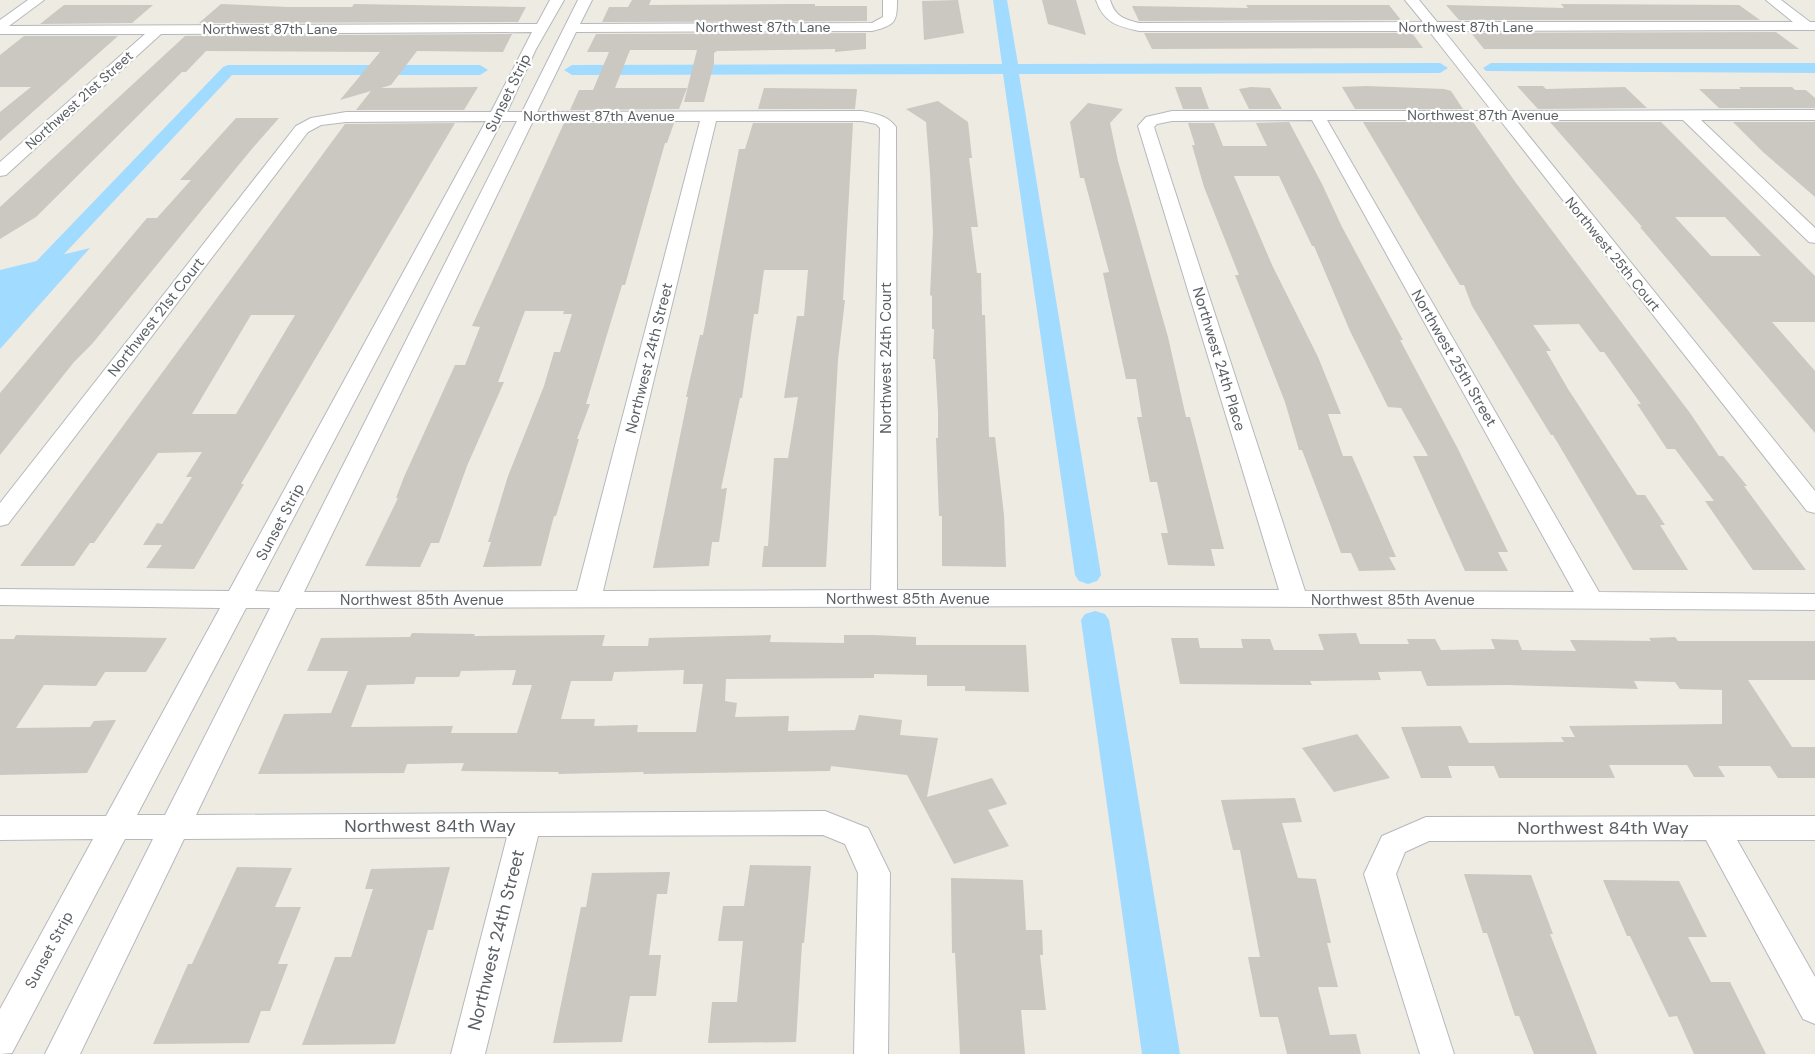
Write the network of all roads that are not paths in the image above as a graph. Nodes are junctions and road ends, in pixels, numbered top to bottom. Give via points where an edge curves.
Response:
1 (37, 0) edge
2 (557, 0) edge
3 (585, 0) edge
4 (890, 0) edge
5 (1103, 0) edge
6 (1412, 0) edge
7 (1773, 0) edge
8 (1811, 26) edge
9 (1432, 27) junction
10 (0, 28) edge
11 (540, 28) junction
12 (570, 28) junction
13 (157, 30) junction
14 (1502, 115) junction
15 (1687, 115) junction
16 (1815, 115) edge
17 (497, 116) junction
18 (527, 116) junction
19 (709, 116) junction
20 (1317, 116) junction
21 (881, 120) joint
22 (1152, 120) joint
23 (317, 121) joint
24 (0, 171) edge
25 (1815, 238) edge
26 (1815, 506) edge
27 (0, 519) edge
28 (0, 597) edge
29 (238, 599) junction
30 (588, 599) junction
31 (884, 599) junction
32 (287, 600) junction
33 (1295, 600) junction
34 (1591, 600) junction
35 (1815, 602) edge
36 (525, 826) junction
37 (115, 827) junction
38 (174, 827) junction
39 (0, 828) edge
40 (1715, 828) junction
41 (1815, 828) edge
42 (1815, 1009) edge
43 (0, 1042) edge
44 (62, 1054) edge
45 (468, 1054) edge
46 (871, 1054) edge
47 (1437, 1054) edge

1 - 10 street
2 - 11 street, Sunset Strip
3 - 12 street, Sunset Strip
4 - 12 street, Northwest 87th Lane via 890,18 872,27
5 - 9 street, Northwest 87th Lane via 1108,16 1117,23 1139,27
6 - 9 street, Northwest 25th Court
7 - 8 street
8 - 9 street, Northwest 87th Lane
9 - 14 street, Northwest 25th Court
10 - 13 street, Northwest 87th Lane
11 - 13 street, Northwest 87th Lane
11 - 17 street, Sunset Strip
12 - 18 street, Sunset Strip
13 - 24 street, Northwest 21st Street
14 - 15 street, Northwest 87th Avenue
14 - 20 street, Northwest 87th Avenue
14 - 26 street, Northwest 25th Court
15 - 16 street, Northwest 87th Avenue
15 - 25 street
17 - 18 street, Northwest 87th Avenue
17 - 23 street, Northwest 87th Avenue via 346,117
17 - 29 street, Sunset Strip
18 - 19 street, Northwest 87th Avenue
18 - 32 street, Sunset Strip
19 - 21 street, Northwest 87th Avenue via 862,116
19 - 30 street, Northwest 24th Street
20 - 22 street, Northwest 87th Avenue via 1172,116
20 - 34 street, Northwest 25th Street
21 - 31 street, Northwest 24th Court via 888,127
22 - 33 street, Northwest 24th Place via 1146,126
23 - 27 street, Northwest 21st Court via 302,129
28 - 29 street, Northwest 85th Avenue
29 - 32 street, Northwest 85th Avenue
29 - 37 street, Sunset Strip
30 - 31 street, Northwest 85th Avenue
30 - 32 street, Northwest 85th Avenue
31 - 33 street, Northwest 85th Avenue
32 - 38 street, Sunset Strip
33 - 34 street, Northwest 85th Avenue
34 - 35 street, Northwest 85th Avenue
36 - 38 street, Northwest 84th Way
36 - 45 street, Northwest 24th Street
36 - 46 street, Northwest 84th Way via 825,823 856,836 874,873
37 - 38 street, Northwest 84th Way
37 - 39 street, Northwest 84th Way
37 - 43 street, Sunset Strip
38 - 44 street, Sunset Strip
40 - 41 street, Northwest 84th Way
40 - 42 street
40 - 47 street, Northwest 84th Way via 1426,829 1394,844 1380,873

